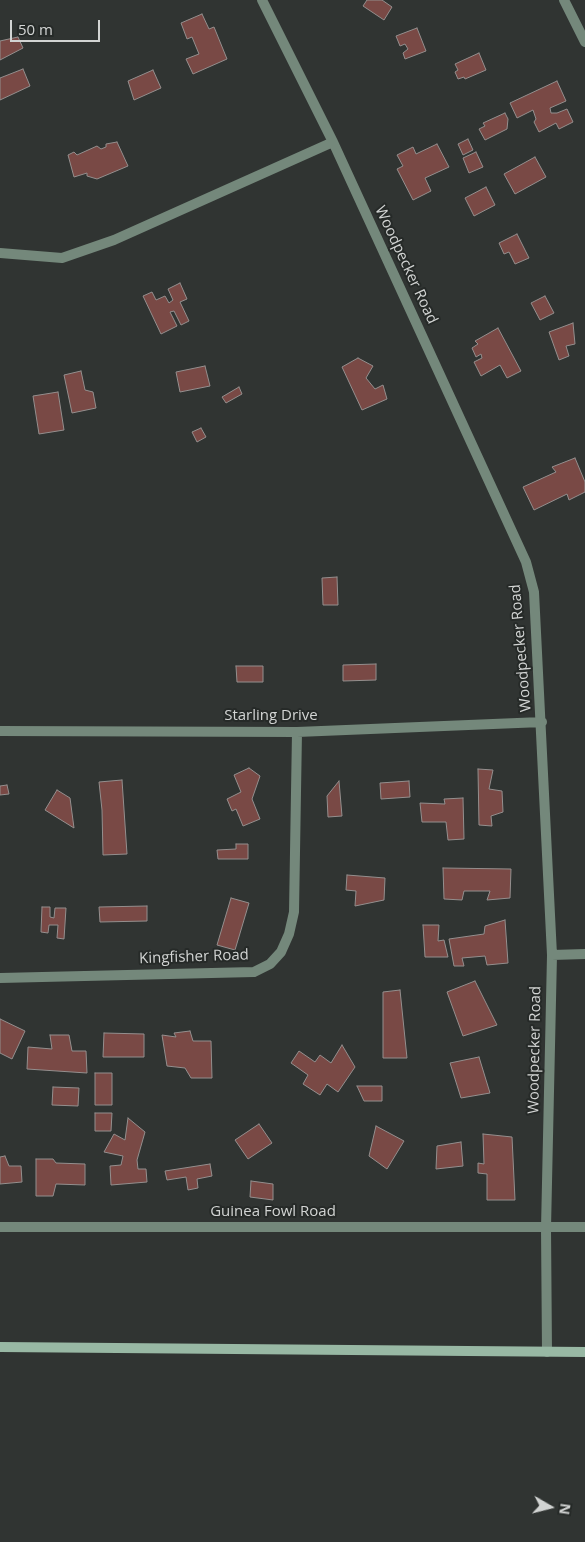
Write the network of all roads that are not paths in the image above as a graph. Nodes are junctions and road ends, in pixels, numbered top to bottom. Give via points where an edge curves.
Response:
1 (262, 0) edge
2 (564, 0) edge
3 (585, 42) edge
4 (333, 142) junction
5 (0, 252) edge
6 (542, 722) junction
7 (0, 731) edge
8 (297, 732) junction
9 (585, 954) edge
10 (552, 955) junction
11 (0, 978) edge
12 (0, 1227) edge
13 (585, 1227) edge
14 (546, 1228) junction
15 (0, 1347) edge
16 (547, 1352) junction
17 (585, 1352) edge

1 - 4 street, Woodpecker Road
2 - 3 street
4 - 5 street via 114,240 62,258
4 - 6 street, Woodpecker Road via 526,562 534,592
6 - 8 street, Starling Drive
6 - 10 street, Woodpecker Road
7 - 8 street, Starling Drive
8 - 11 street, Kingfisher Road via 294,912 281,952 270,964 254,972
9 - 10 street
10 - 14 street, Woodpecker Road
12 - 14 street, Guinea Fowl Road
13 - 14 street, Guinea Fowl Road
14 - 16 street, Woodpecker Road
15 - 16 street
16 - 17 street

